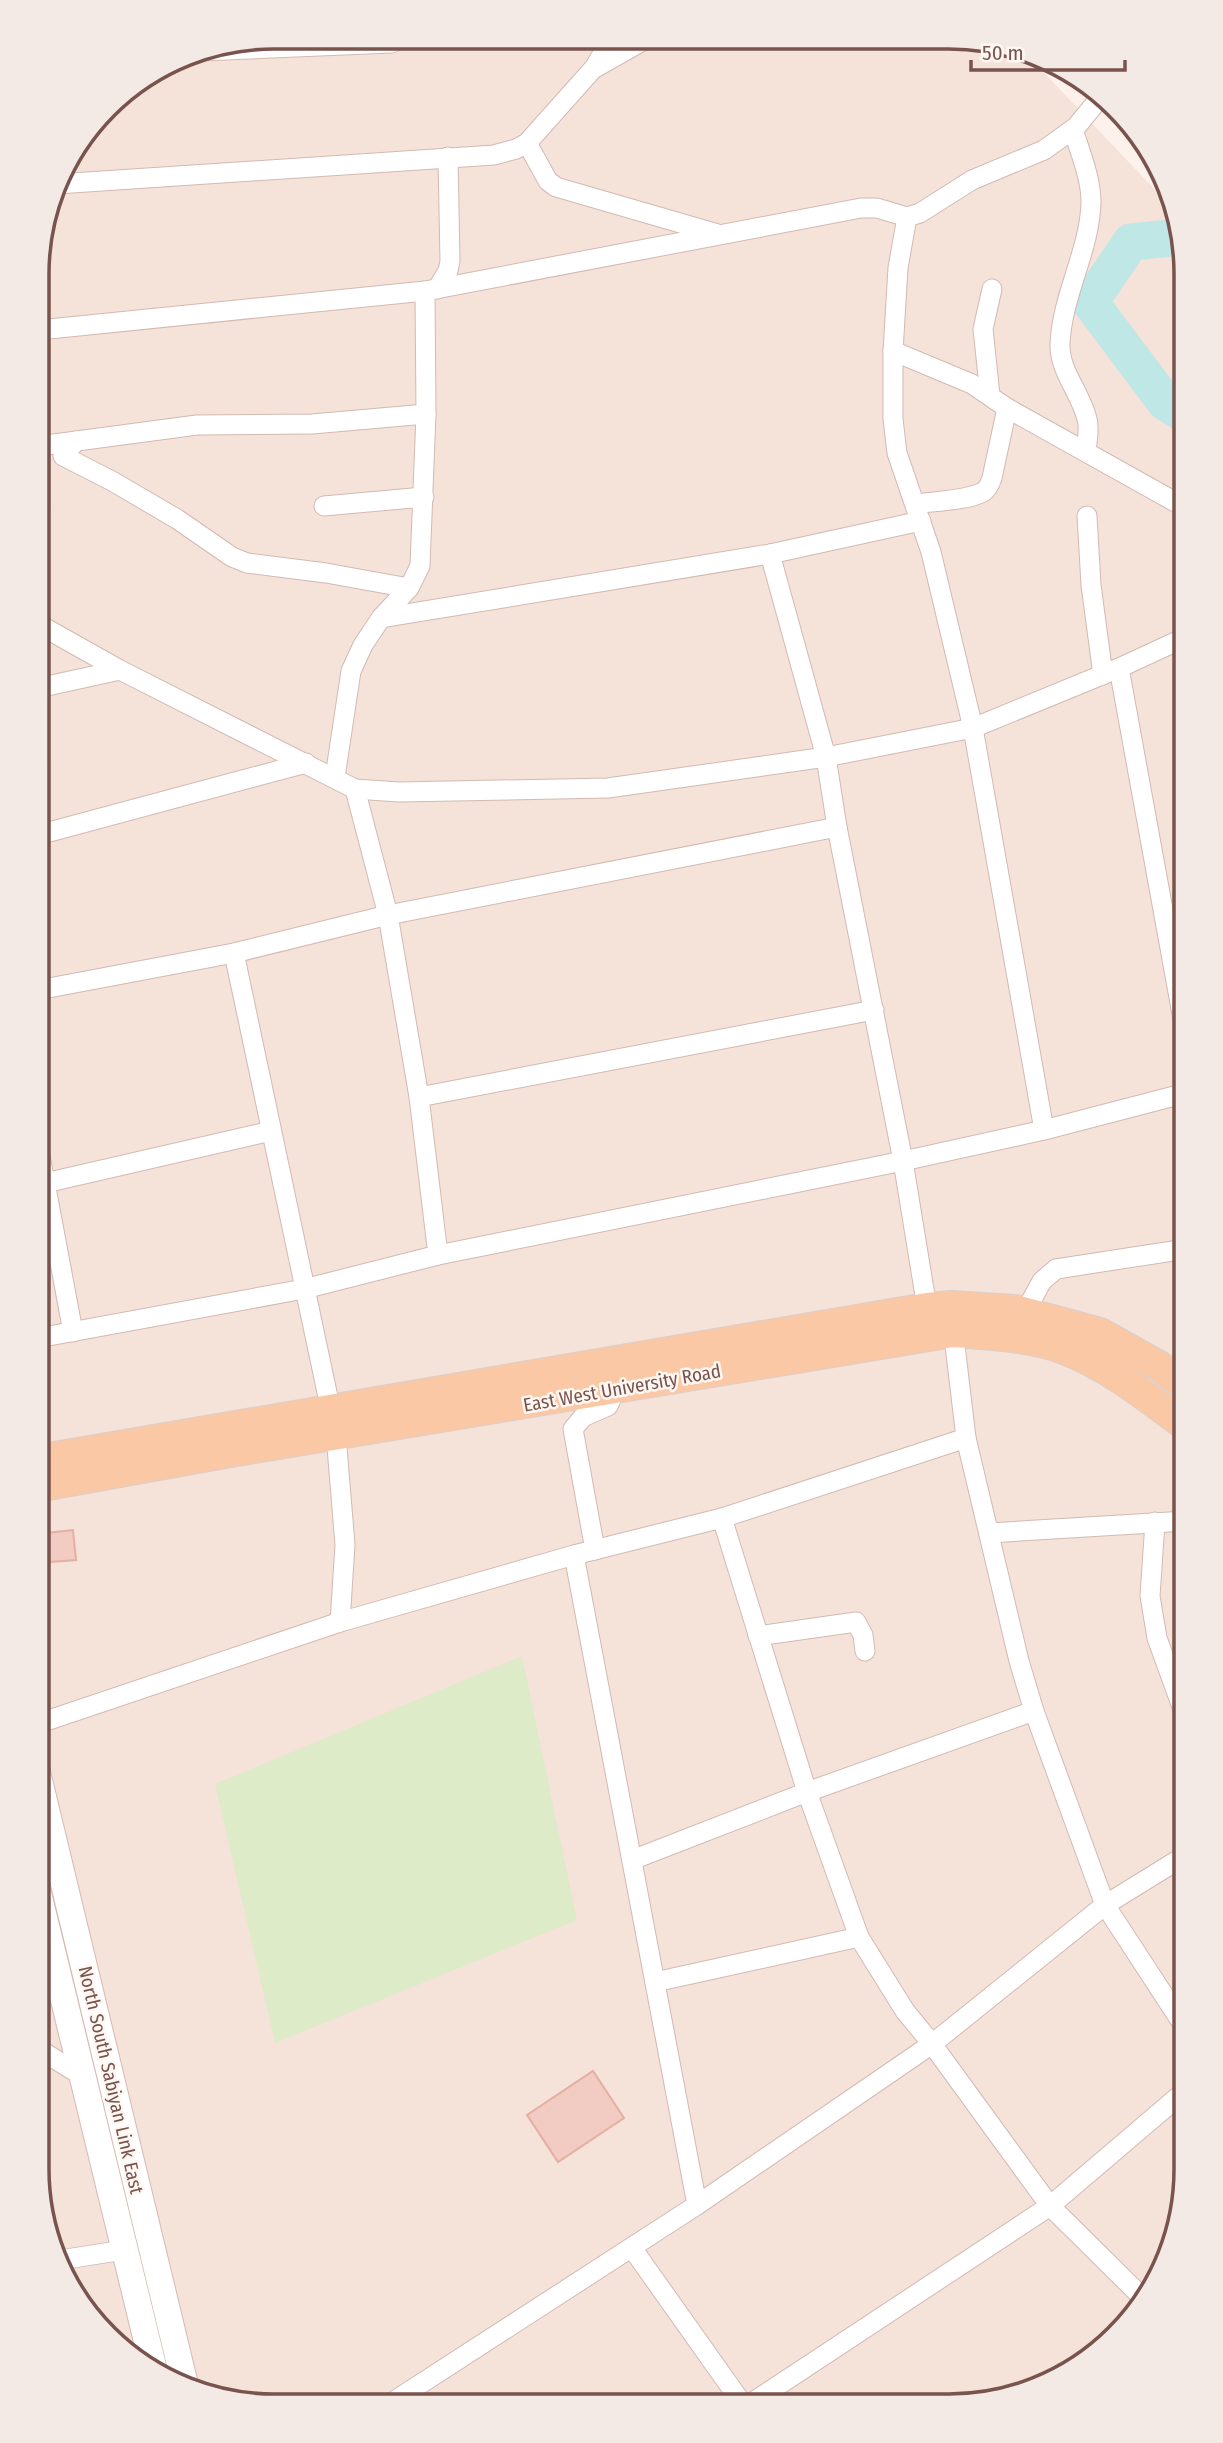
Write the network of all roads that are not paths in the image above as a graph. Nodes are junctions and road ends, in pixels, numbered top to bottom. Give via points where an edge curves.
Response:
1 (604, 49) edge
2 (628, 49) edge
3 (593, 69) junction
4 (1095, 103) edge
5 (1073, 129) junction
6 (527, 143) junction
7 (448, 157) junction
8 (68, 183) edge
9 (907, 217) junction
10 (722, 236) junction
11 (992, 289) dead end
12 (431, 290) junction
13 (49, 329) edge
14 (893, 351) junction
15 (990, 395) junction
16 (1007, 408) junction
17 (426, 414) junction
18 (76, 441) junction
19 (49, 445) edge
20 (1086, 451) junction
21 (424, 497) junction
22 (1174, 501) edge
23 (324, 506) dead end
24 (918, 512) junction
25 (1087, 516) dead end
26 (770, 554) junction
27 (409, 588) junction
28 (381, 618) junction
29 (49, 630) edge
30 (1174, 642) edge
31 (120, 670) junction
32 (1111, 671) junction
33 (49, 686) edge
34 (973, 728) junction
35 (826, 757) junction
36 (306, 763) junction
37 (335, 777) junction
38 (355, 789) junction
39 (837, 827) junction
40 (49, 832) edge
41 (388, 915) junction
42 (234, 953) junction
43 (1174, 978) edge
44 (49, 988) edge
45 (874, 1010) junction
46 (1174, 1096) edge
47 (419, 1097) junction
48 (1044, 1130) junction
49 (271, 1131) junction
50 (902, 1161) junction
51 (49, 1182) edge
52 (49, 1209) edge
53 (1174, 1251) edge
54 (438, 1255) junction
55 (304, 1289) junction
56 (1025, 1312) junction
57 (944, 1316) junction
58 (73, 1332) junction
59 (49, 1336) edge
60 (1174, 1377) edge
61 (616, 1389) junction
62 (1174, 1418) edge
63 (333, 1422) junction
64 (966, 1438) junction
65 (49, 1458) edge
66 (49, 1484) edge
67 (722, 1518) junction
68 (1174, 1521) edge
69 (1155, 1522) junction
70 (989, 1533) junction
71 (595, 1550) junction
72 (574, 1555) junction
73 (340, 1622) junction
74 (758, 1636) junction
75 (865, 1651) dead end
76 (1174, 1685) edge
77 (1034, 1711) junction
78 (49, 1720) edge
79 (807, 1792) junction
80 (49, 1822) edge
81 (632, 1860) junction
82 (1174, 1862) edge
83 (1105, 1905) junction
84 (49, 1937) edge
85 (859, 1937) junction
86 (655, 1982) junction
87 (1174, 2011) edge
88 (932, 2044) junction
89 (49, 2055) edge
90 (84, 2077) junction
91 (1174, 2100) edge
92 (131, 2160) junction
93 (105, 2166) junction
94 (697, 2205) junction
95 (1050, 2206) junction
96 (632, 2248) junction
97 (124, 2250) junction
98 (68, 2259) edge
99 (1137, 2292) edge
100 (151, 2357) edge
101 (182, 2374) edge
102 (405, 2394) edge
103 (737, 2394) edge
104 (764, 2394) edge

1 - 3 street
2 - 3 street
3 - 6 street
4 - 5 street
5 - 9 street via 1045,150 972,180
5 - 20 street via 1091,200 1060,345 1088,420
6 - 7 street via 494,155
6 - 10 street via 556,187
7 - 8 street
7 - 12 street via 450,261 448,271
9 - 10 street via 861,208
9 - 14 street via 898,268
10 - 12 street
11 - 15 street via 983,329
12 - 13 street
12 - 17 street
14 - 15 street
14 - 24 street via 897,453
15 - 16 street
16 - 20 street
16 - 24 street via 988,488
17 - 18 street via 312,424 197,425
17 - 21 street
18 - 19 street
18 - 27 street via 63,456 155,506 232,557
20 - 22 street
21 - 23 street
21 - 27 street via 420,566
24 - 26 street
24 - 34 street
25 - 32 street via 1091,585
26 - 28 street
26 - 35 street
27 - 28 street
28 - 37 street via 351,671
29 - 31 street
30 - 32 street
31 - 33 street
31 - 36 street
32 - 34 street
32 - 43 street
34 - 35 street
34 - 48 street
35 - 38 street via 608,788
35 - 39 street
36 - 37 street
36 - 40 street
37 - 38 street
38 - 41 street
39 - 41 street
39 - 45 street
41 - 42 street
41 - 47 street
42 - 44 street
42 - 49 street
45 - 47 street
45 - 50 street
46 - 48 street
47 - 54 street
48 - 50 street
49 - 51 street
49 - 55 street
50 - 54 street
50 - 57 street
52 - 58 street
53 - 56 street via 1056,1269 1042,1281
54 - 55 street
55 - 58 street
55 - 63 street
56 - 57 main road, East West University Road via 989,1307
56 - 60 main road, East West University Road via 1100,1333
57 - 61 main road, East West University Road
57 - 62 main road, East West University Road via 987,1334 1063,1348 1104,1368
57 - 63 main road, East West University Road
57 - 64 street
58 - 59 street
61 - 63 main road, East West University Road
61 - 71 street via 608,1406 583,1417 573,1429
63 - 65 main road, East West University Road
63 - 66 main road, East West University Road
63 - 73 street via 345,1545
64 - 67 street
64 - 70 street
67 - 71 street
67 - 74 street
68 - 69 street
69 - 70 street
69 - 76 street via 1150,1596 1157,1638
70 - 77 street
71 - 72 street
72 - 73 street
72 - 81 street
73 - 78 street
74 - 75 street via 856,1622
74 - 79 street
77 - 79 street
77 - 83 street
79 - 81 street
79 - 85 street
80 - 92 main road, North South Sabiyan Link East
81 - 86 street
82 - 83 street
83 - 87 street
83 - 88 street
84 - 90 main road, North South Sabiyan Link East
85 - 86 street
85 - 88 street via 905,2011
86 - 94 street
88 - 94 street
88 - 95 street
89 - 90 street
90 - 93 main road, North South Sabiyan Link East
91 - 95 street
92 - 93 main road
92 - 101 main road, North South Sabiyan Link East
93 - 97 main road, North South Sabiyan Link East
94 - 96 street
95 - 99 street
95 - 104 street
96 - 102 street
96 - 103 street
97 - 98 street
97 - 100 main road, North South Sabiyan Link East

